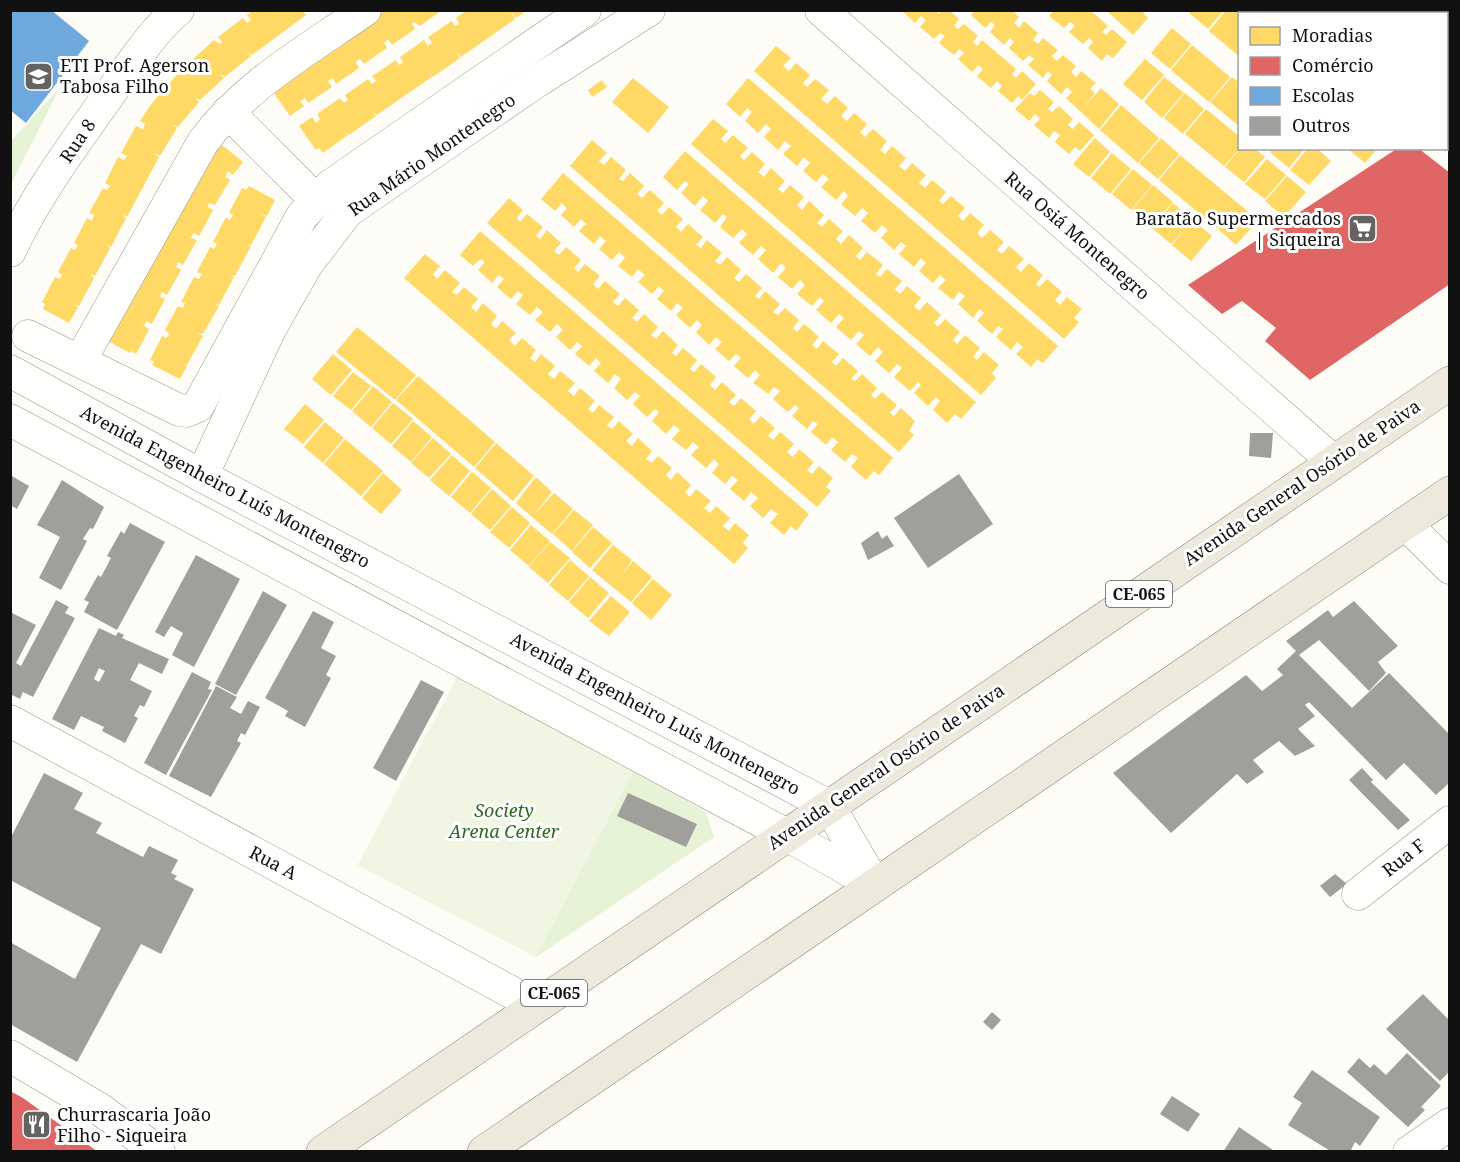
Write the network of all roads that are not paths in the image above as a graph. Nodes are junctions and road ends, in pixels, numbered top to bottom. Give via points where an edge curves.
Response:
1 (178, 10) edge
2 (365, 10) edge
3 (585, 10) edge
4 (649, 10) edge
5 (821, 10) edge
6 (228, 112) junction
7 (315, 200) junction
8 (10, 251) edge
9 (28, 336) dead end
10 (80, 361) junction
11 (10, 371) edge
12 (1449, 383) edge
13 (10, 420) edge
14 (1334, 462) junction
15 (202, 476) junction
16 (1449, 493) edge
17 (1406, 523) junction
18 (1449, 568) edge
19 (10, 721) edge
20 (829, 806) junction
21 (1449, 822) edge
22 (787, 834) junction
23 (875, 885) junction
24 (1358, 894) dead end
25 (536, 1005) junction
26 (10, 1056) edge
27 (1449, 1124) edge
28 (159, 1152) edge
29 (322, 1152) edge
30 (484, 1152) edge
31 (1409, 1152) edge

1 - 8 street, Rua 8 via 159,26 82,133
2 - 6 street via 258,85
3 - 7 street
4 - 15 street, Rua Mário Montenegro via 348,211 307,264 275,322
5 - 14 street, Rua Osiá Montenegro
6 - 7 street
6 - 10 street via 203,141
7 - 10 street via 302,216 198,406 178,410
9 - 10 street
11 - 15 street, Avenida Engenheiro Luís Montenegro
12 - 14 main road, Avenida General Osório de Paiva / CE-065
13 - 22 street
14 - 20 main road, Avenida General Osório de Paiva / CE-065
15 - 20 street, Avenida Engenheiro Luís Montenegro
16 - 17 main road
17 - 18 street
17 - 23 main road
19 - 25 street, Rua A
20 - 22 main road, Avenida General Osório de Paiva / CE-065
20 - 23 street
21 - 24 street, Rua F
22 - 23 street
22 - 25 main road, Avenida General Osório de Paiva / CE-065
23 - 30 main road
25 - 29 main road, Avenida General Osório de Paiva / CE-065
26 - 28 street via 98,1107
27 - 31 street

